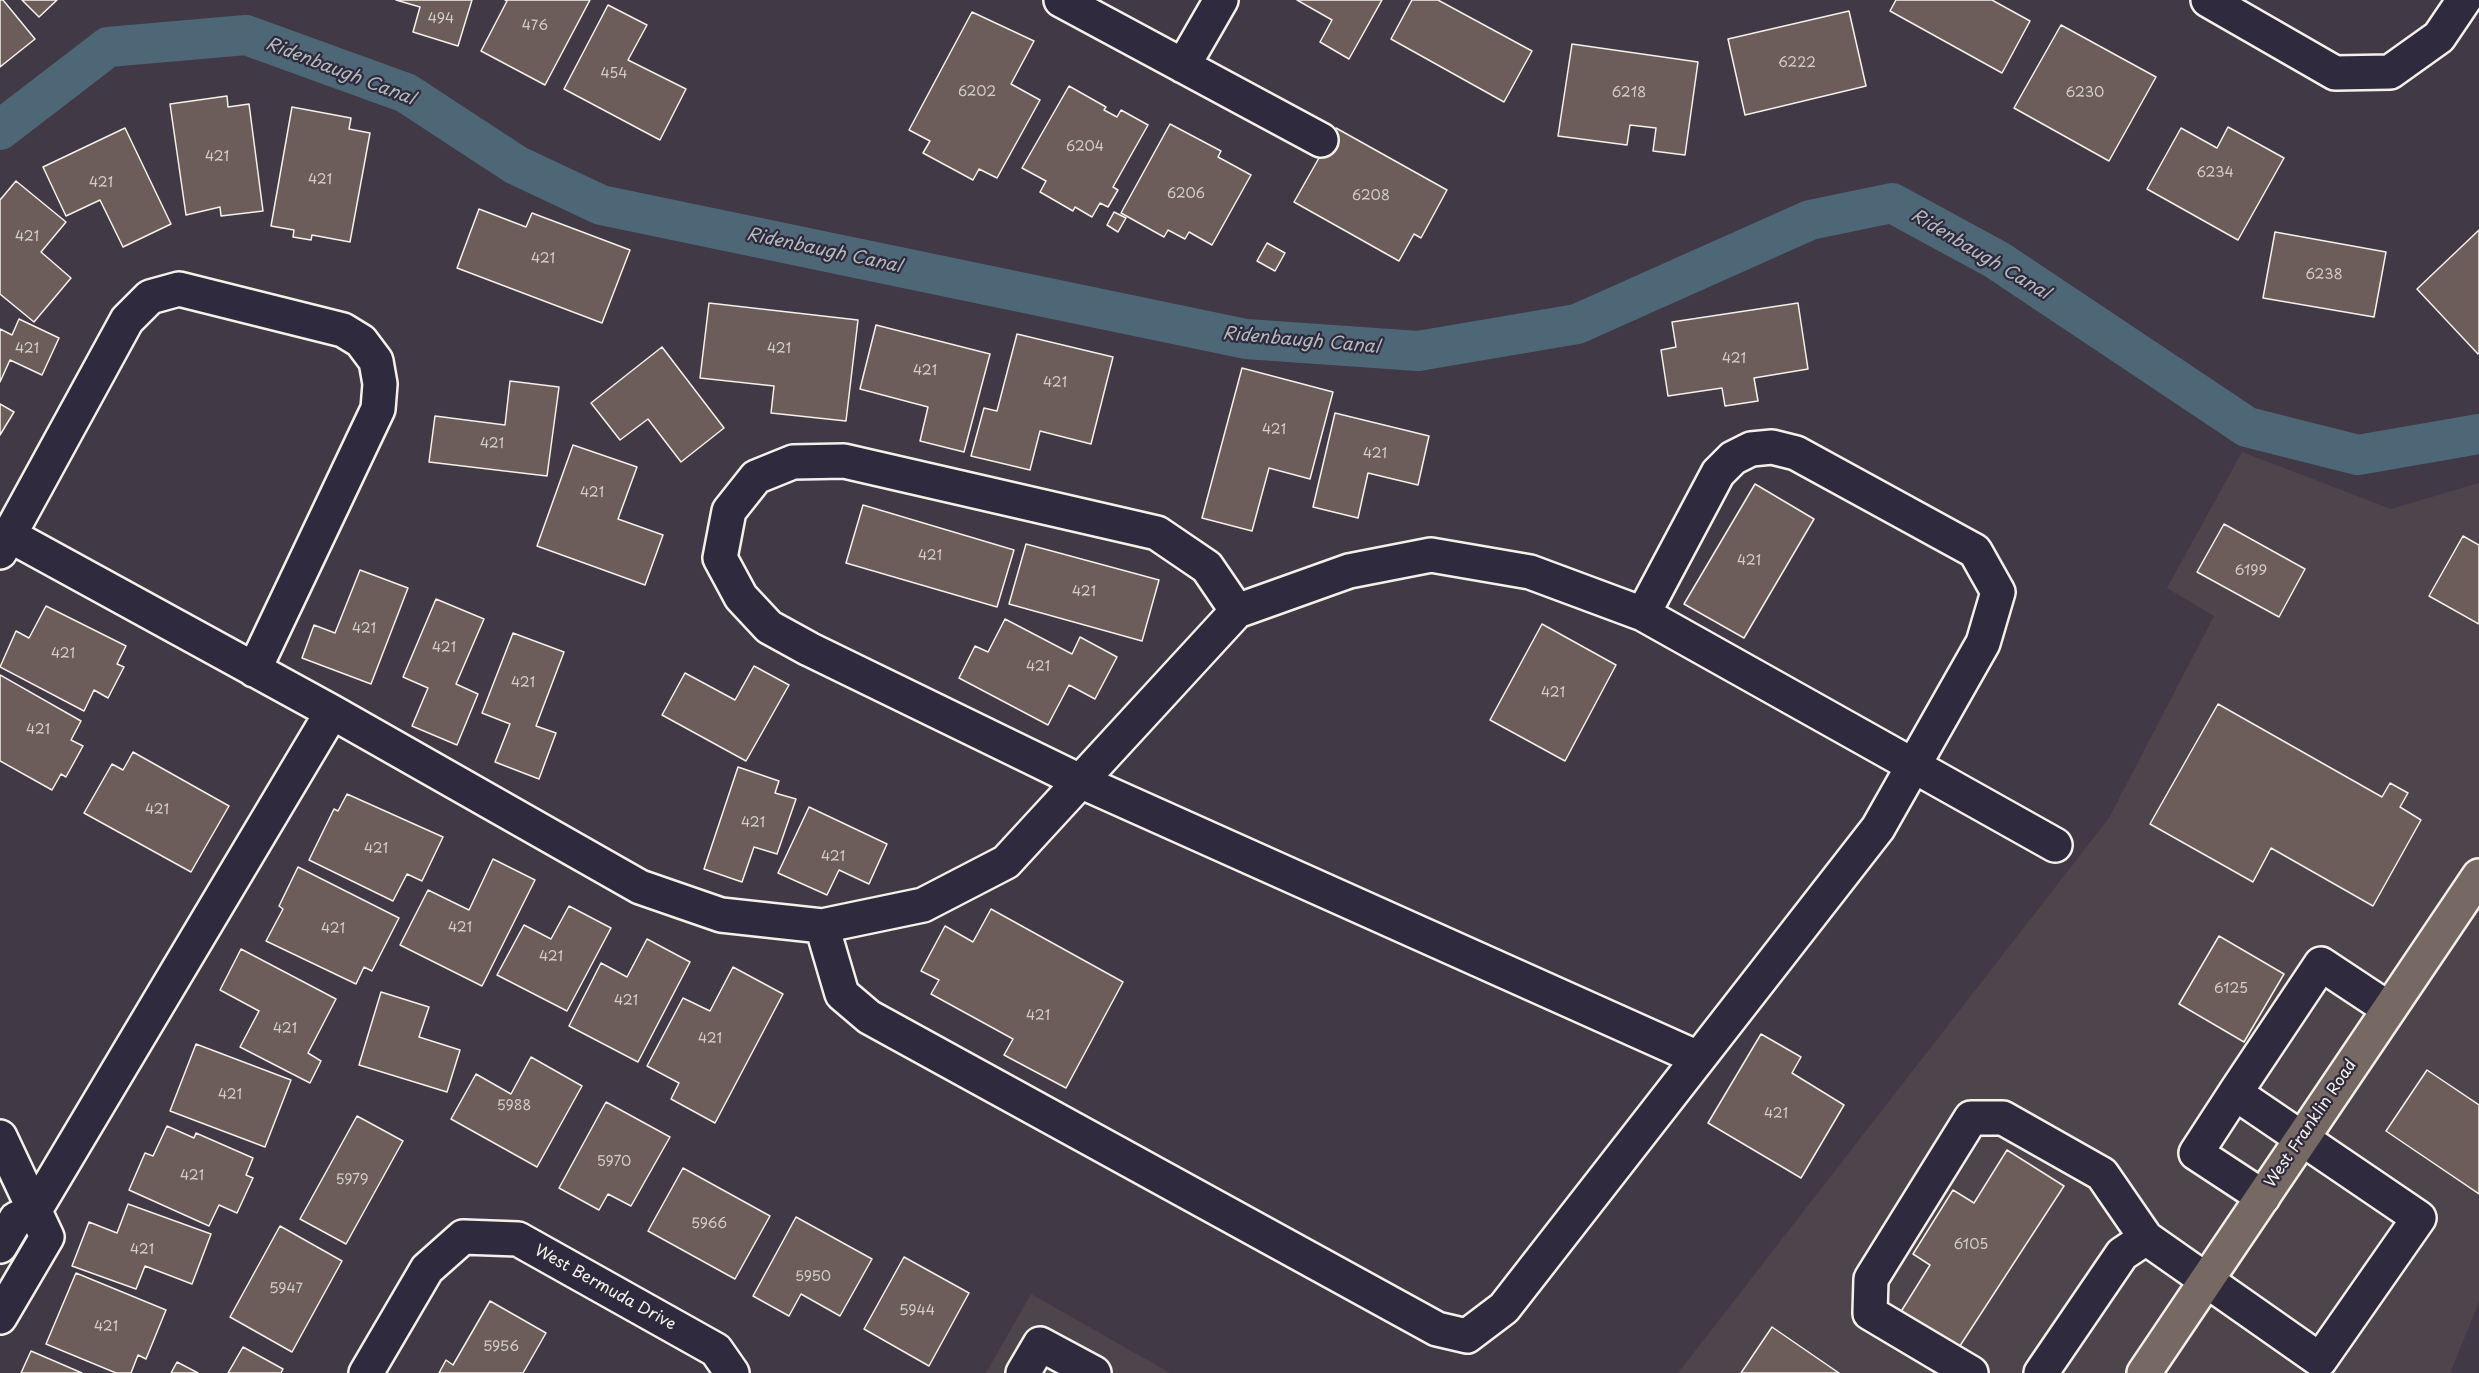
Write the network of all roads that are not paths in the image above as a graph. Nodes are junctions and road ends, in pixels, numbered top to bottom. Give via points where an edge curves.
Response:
1 (1061, 0) edge
2 (1221, 0) edge
3 (2208, 0) edge
4 (2464, 0) edge
5 (1183, 66) junction
6 (1321, 140) dead end
7 (5, 544) edge
8 (1237, 611) junction
9 (1643, 614) junction
10 (254, 670) junction
11 (332, 712) junction
12 (1912, 765) junction
13 (1080, 781) junction
14 (2055, 845) dead end
15 (2479, 876) edge
16 (822, 926) junction
17 (2389, 1009) junction
18 (1698, 1058) junction
19 (2235, 1093) junction
20 (0, 1137) edge
21 (2302, 1138) junction
22 (2262, 1197) junction
23 (35, 1210) junction
24 (2146, 1238) junction
25 (0, 1246) edge
26 (2206, 1281) junction
27 (0, 1317) edge
28 (366, 1373) edge
29 (732, 1373) edge
30 (1023, 1373) edge
31 (1094, 1373) edge
32 (1971, 1373) edge
33 (2041, 1373) edge
34 (2144, 1373) edge

1 - 5 street
2 - 5 street
3 - 4 street via 2335,73 2390,72 2439,37
5 - 6 street
7 - 10 street
7 - 10 street via 127,320 150,297 180,289 342,330 361,341 376,361 380,384 378,409
8 - 9 street via 1349,571 1431,555 1530,572
8 - 13 street
8 - 13 street via 1207,567 1157,533 844,460 793,462 756,477 729,511 720,558 741,597 769,627
9 - 12 street
9 - 12 street via 1718,473 1750,449 1772,447 1796,453 1975,551 1998,592 1983,643
10 - 11 street
11 - 16 street via 640,887 721,915
11 - 23 street
12 - 14 street
12 - 18 street via 1878,828
13 - 16 street via 1006,862 923,905
13 - 18 street
15 - 17 main road, West Franklin Road
16 - 18 street via 842,994 869,1017 1437,1329 1467,1336 1504,1308
17 - 19 street via 2321,964
17 - 21 main road, West Franklin Road
19 - 21 street
19 - 22 street via 2196,1153
20 - 23 street
21 - 22 main road, West Franklin Road
21 - 26 street via 2419,1218 2320,1360
22 - 26 main road, West Franklin Road
23 - 25 street via 16,1219
23 - 27 street via 46,1237
24 - 26 street
24 - 32 street via 2102,1174 2003,1118 1971,1118 1871,1279 1870,1313
24 - 33 street via 2122,1254
26 - 34 main road, West Franklin Road
28 - 29 street, West Bermuda Drive via 427,1269 463,1237 518,1239 716,1350
30 - 31 street via 1040,1344

